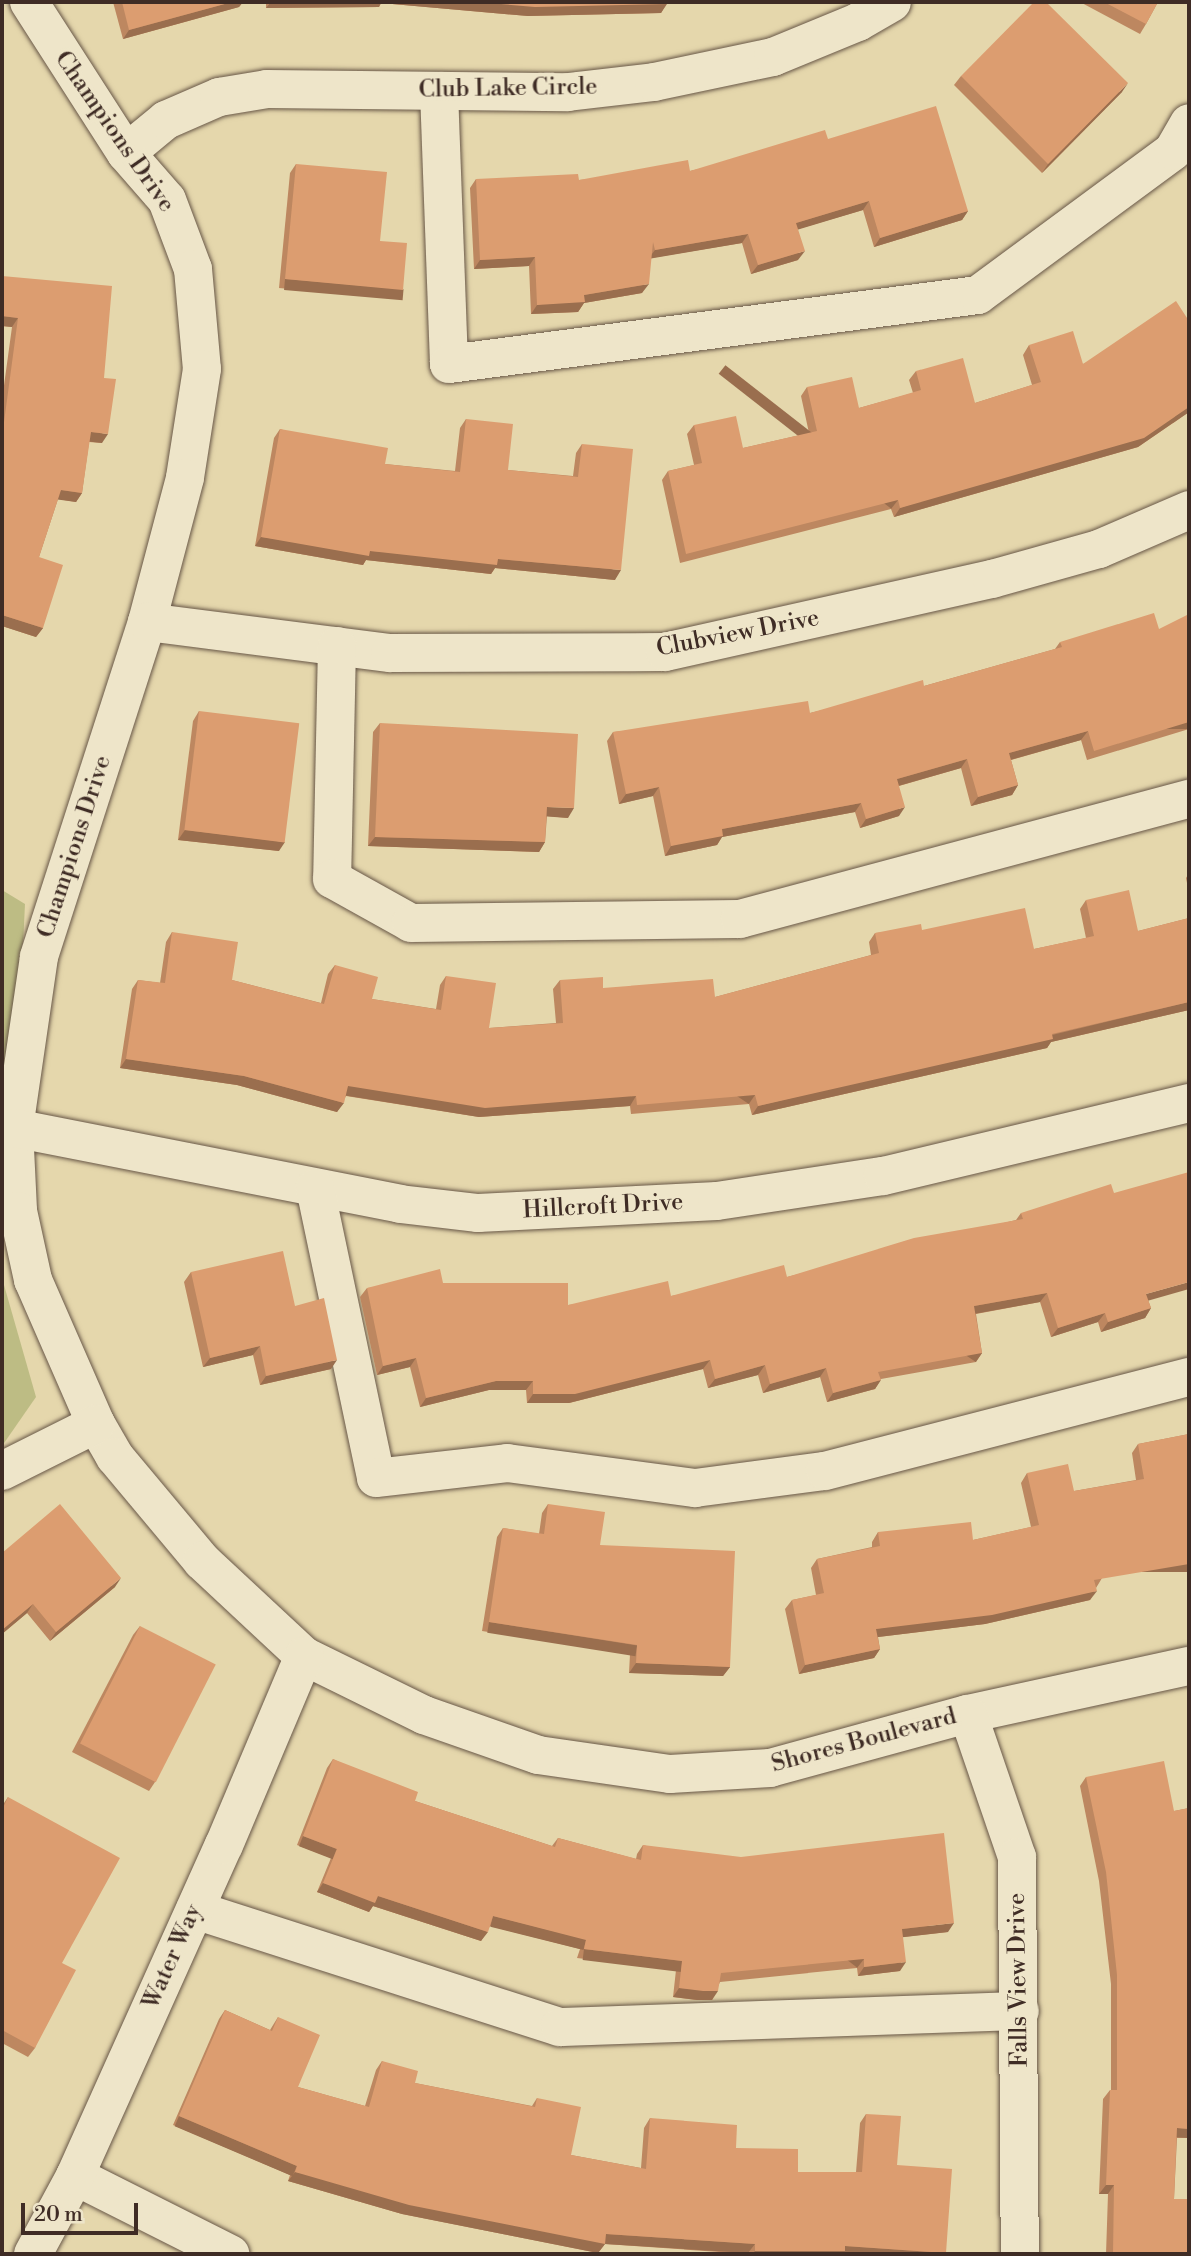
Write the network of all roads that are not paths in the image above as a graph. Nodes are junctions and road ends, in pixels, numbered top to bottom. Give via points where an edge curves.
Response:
1 (29, 2) edge
2 (892, 2) edge
3 (439, 91) junction
4 (1189, 123) edge
5 (126, 153) junction
6 (1189, 510) edge
7 (147, 622) junction
8 (337, 646) junction
9 (1189, 799) edge
10 (1189, 1103) edge
11 (14, 1128) junction
12 (315, 1188) junction
13 (1189, 1377) edge
14 (96, 1424) junction
15 (2, 1471) edge
16 (304, 1656) junction
17 (1189, 1667) edge
18 (968, 1714) junction
19 (195, 1910) junction
20 (1020, 2011) junction
21 (75, 2176) junction
22 (33, 2254) edge
23 (230, 2254) edge
24 (1020, 2254) edge

1 - 5 street, Champions Drive
2 - 3 street, Club Lake Circle via 858,22 773,58 667,79 568,92
3 - 4 street via 449,364 978,295 1173,151
3 - 5 street, Club Lake Circle via 267,89 219,97 166,120
5 - 7 street, Champions Drive via 167,200 193,269 202,369 185,478
6 - 8 street, Clubview Drive via 1099,549 992,579 665,652 485,655 390,653
7 - 8 street, Clubview Drive
7 - 11 street, Champions Drive via 39,957
8 - 9 street via 332,878 411,923 740,919
10 - 12 street, Hillcroft Drive via 883,1175 717,1201 478,1213
11 - 12 street, Hillcroft Drive
11 - 14 street, Champions Drive via 18,1211 33,1280
12 - 13 street via 376,1478 506,1463 708,1486 825,1471
14 - 15 street
14 - 16 street, Champions Drive via 115,1457 202,1561
16 - 18 street, Shores Boulevard via 424,1715 538,1755 670,1774 769,1768
16 - 19 street, Water Way
17 - 18 street, Shores Boulevard
18 - 20 street, Falls View Drive via 1017,1857
19 - 20 street via 560,2027
19 - 21 street, Water Way
20 - 24 street, Falls View Drive
21 - 22 street, Water Way
21 - 23 street

